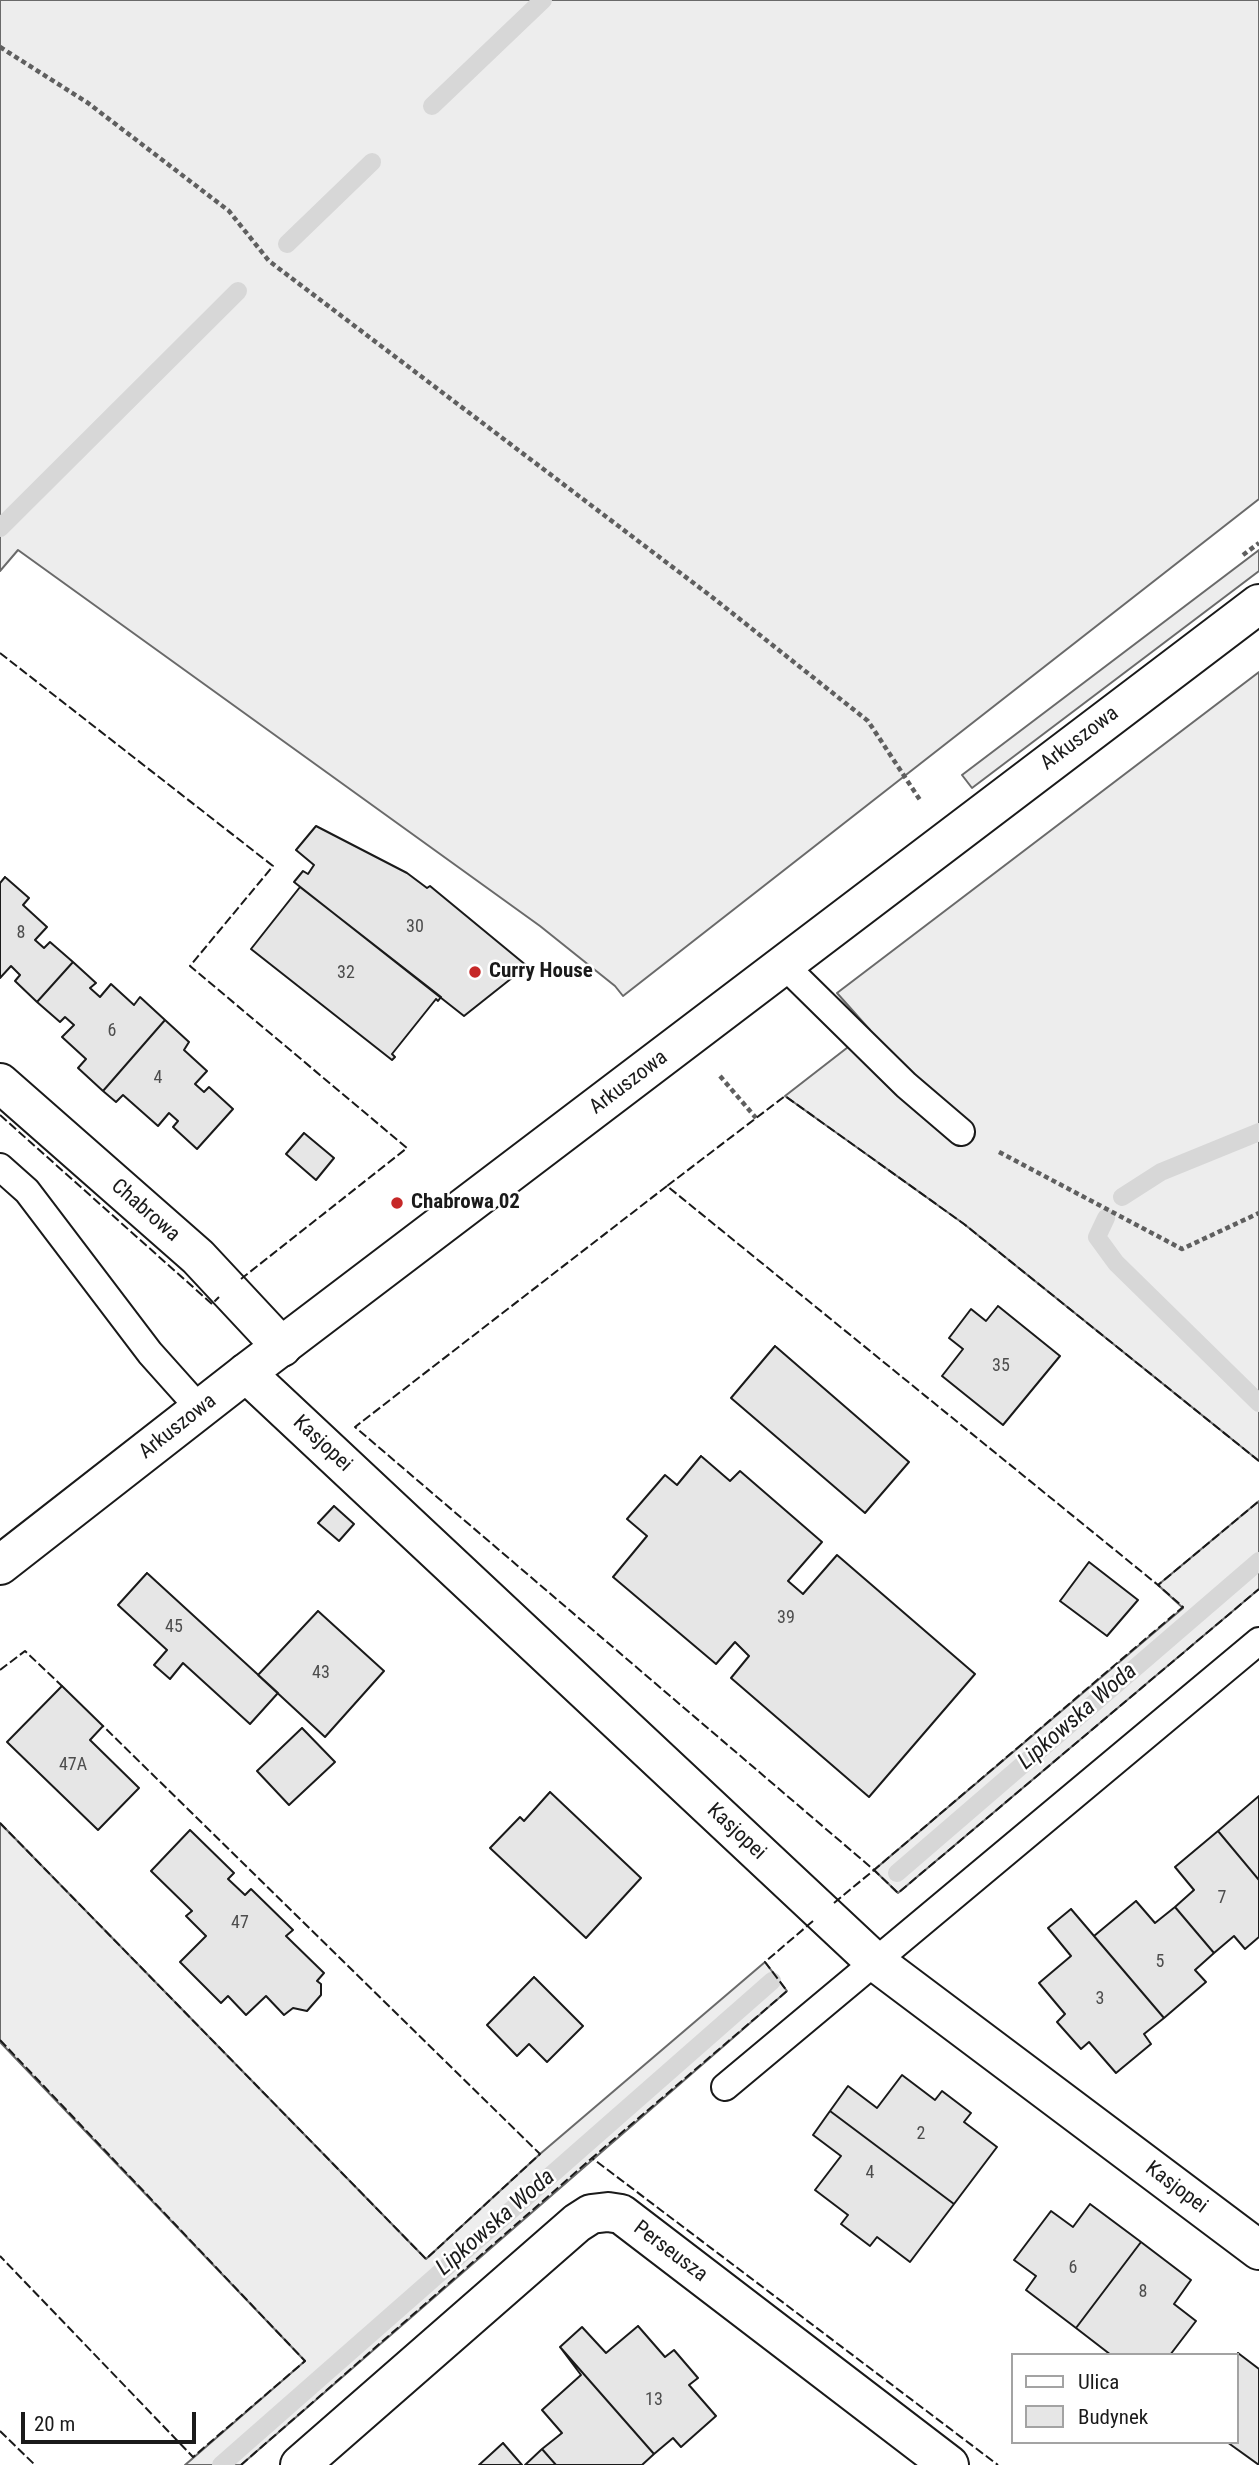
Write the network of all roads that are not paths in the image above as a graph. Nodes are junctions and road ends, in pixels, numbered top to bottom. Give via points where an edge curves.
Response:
1 (1259, 604) edge
2 (784, 965) junction
3 (0, 1083) edge
4 (961, 1132) road end
5 (0, 1167) edge
6 (282, 1347) junction
7 (246, 1373) junction
8 (201, 1410) junction
9 (0, 1564) edge
10 (1259, 1641) edge
11 (873, 1961) junction
12 (725, 2087) dead end
13 (1259, 2250) edge
14 (300, 2465) edge
15 (948, 2465) edge

1 - 2 street, Arkuszowa
2 - 4 lane via 905,1085
2 - 6 street, Arkuszowa
3 - 6 street, Chabrowa via 198,1257
5 - 8 lane via 27,1191 150,1353
6 - 7 street, Arkuszowa
7 - 8 street, Arkuszowa
7 - 11 street, Kasjopei
8 - 9 street, Arkuszowa
10 - 11 lane
11 - 12 lane
11 - 13 street, Kasjopei
14 - 15 street, Perseusza via 577,2223 591,2214 608,2212 621,2214

